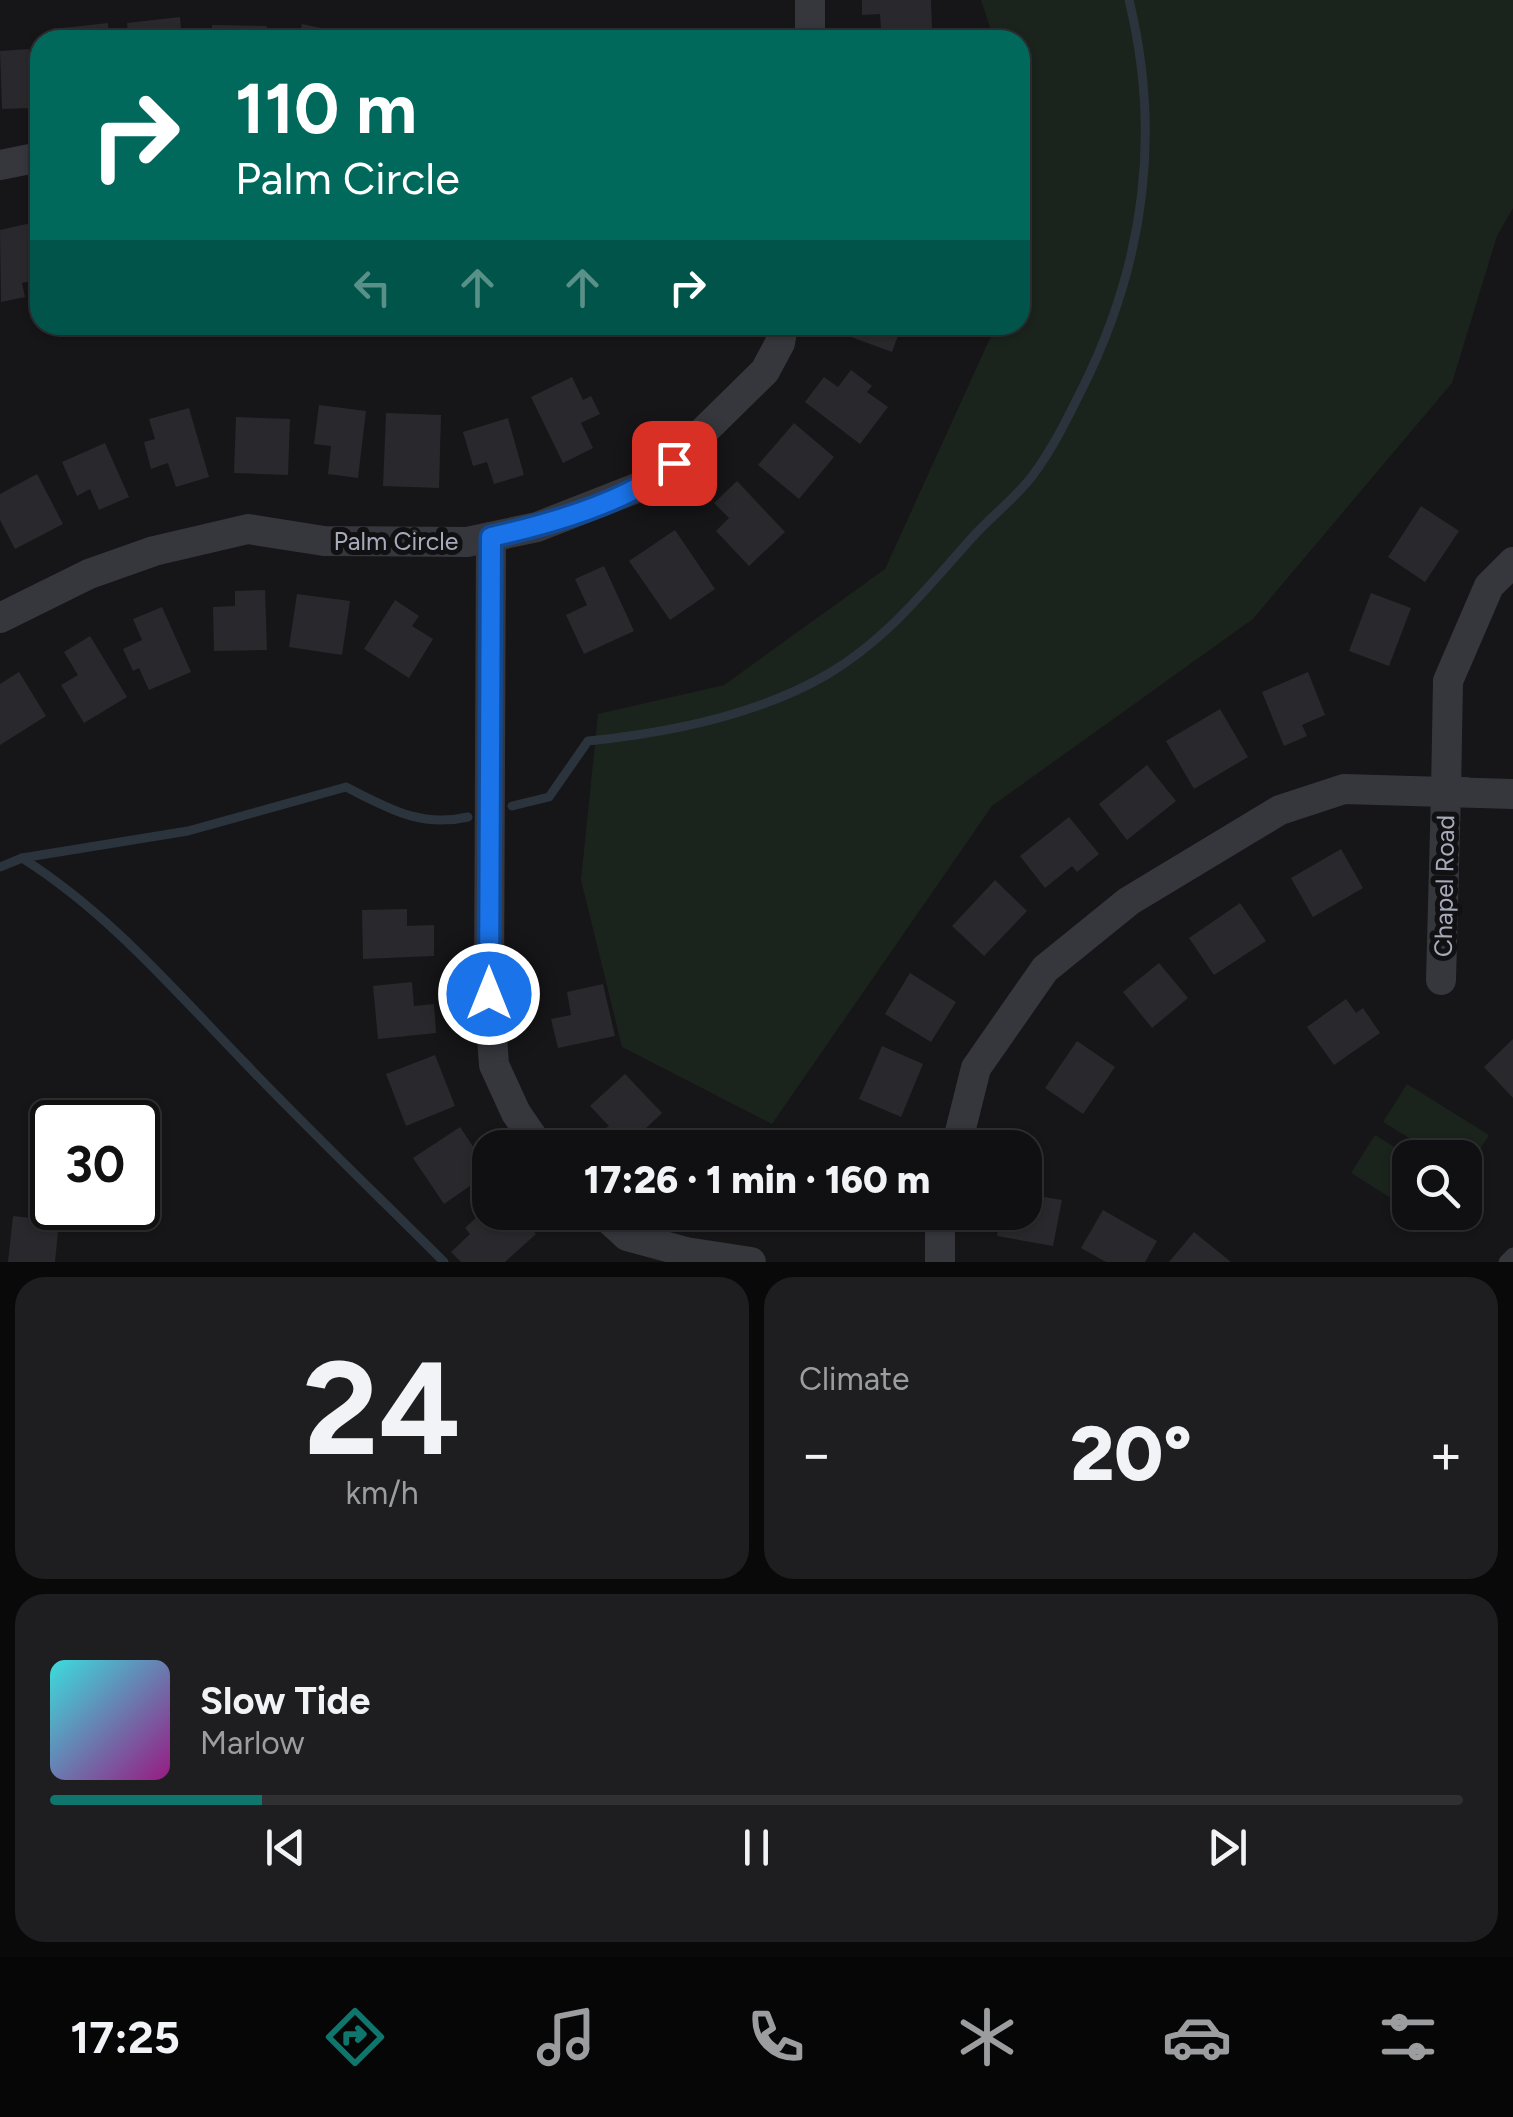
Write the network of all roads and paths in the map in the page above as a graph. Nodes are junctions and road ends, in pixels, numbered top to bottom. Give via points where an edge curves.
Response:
1 (810, 0) edge
2 (810, 30) edge
3 (30, 159) edge
4 (0, 165) edge
5 (781, 335) edge
6 (491, 537) junction
7 (1513, 562) edge
8 (0, 618) edge
9 (1446, 792) junction
10 (1513, 793) edge
11 (1441, 980) dead end
12 (528, 1130) edge
13 (960, 1130) edge
14 (620, 1230) edge
15 (940, 1230) edge
16 (1513, 1256) edge
17 (751, 1262) edge
18 (940, 1262) edge
19 (1506, 1262) edge

1 - 2 street
3 - 4 street
5 - 6 street, Palm Circle via 765,371 652,482 538,527
6 - 8 street, Palm Circle via 324,541 248,529 154,550
6 - 12 street via 489,994 494,1064
7 - 9 street, Chapel Road via 1489,586 1448,682
9 - 10 street
9 - 11 street, Chapel Road
9 - 13 street via 1344,789 1280,810 1129,901 1044,969 976,1068
14 - 17 street via 686,1252
15 - 18 street
16 - 19 lane

